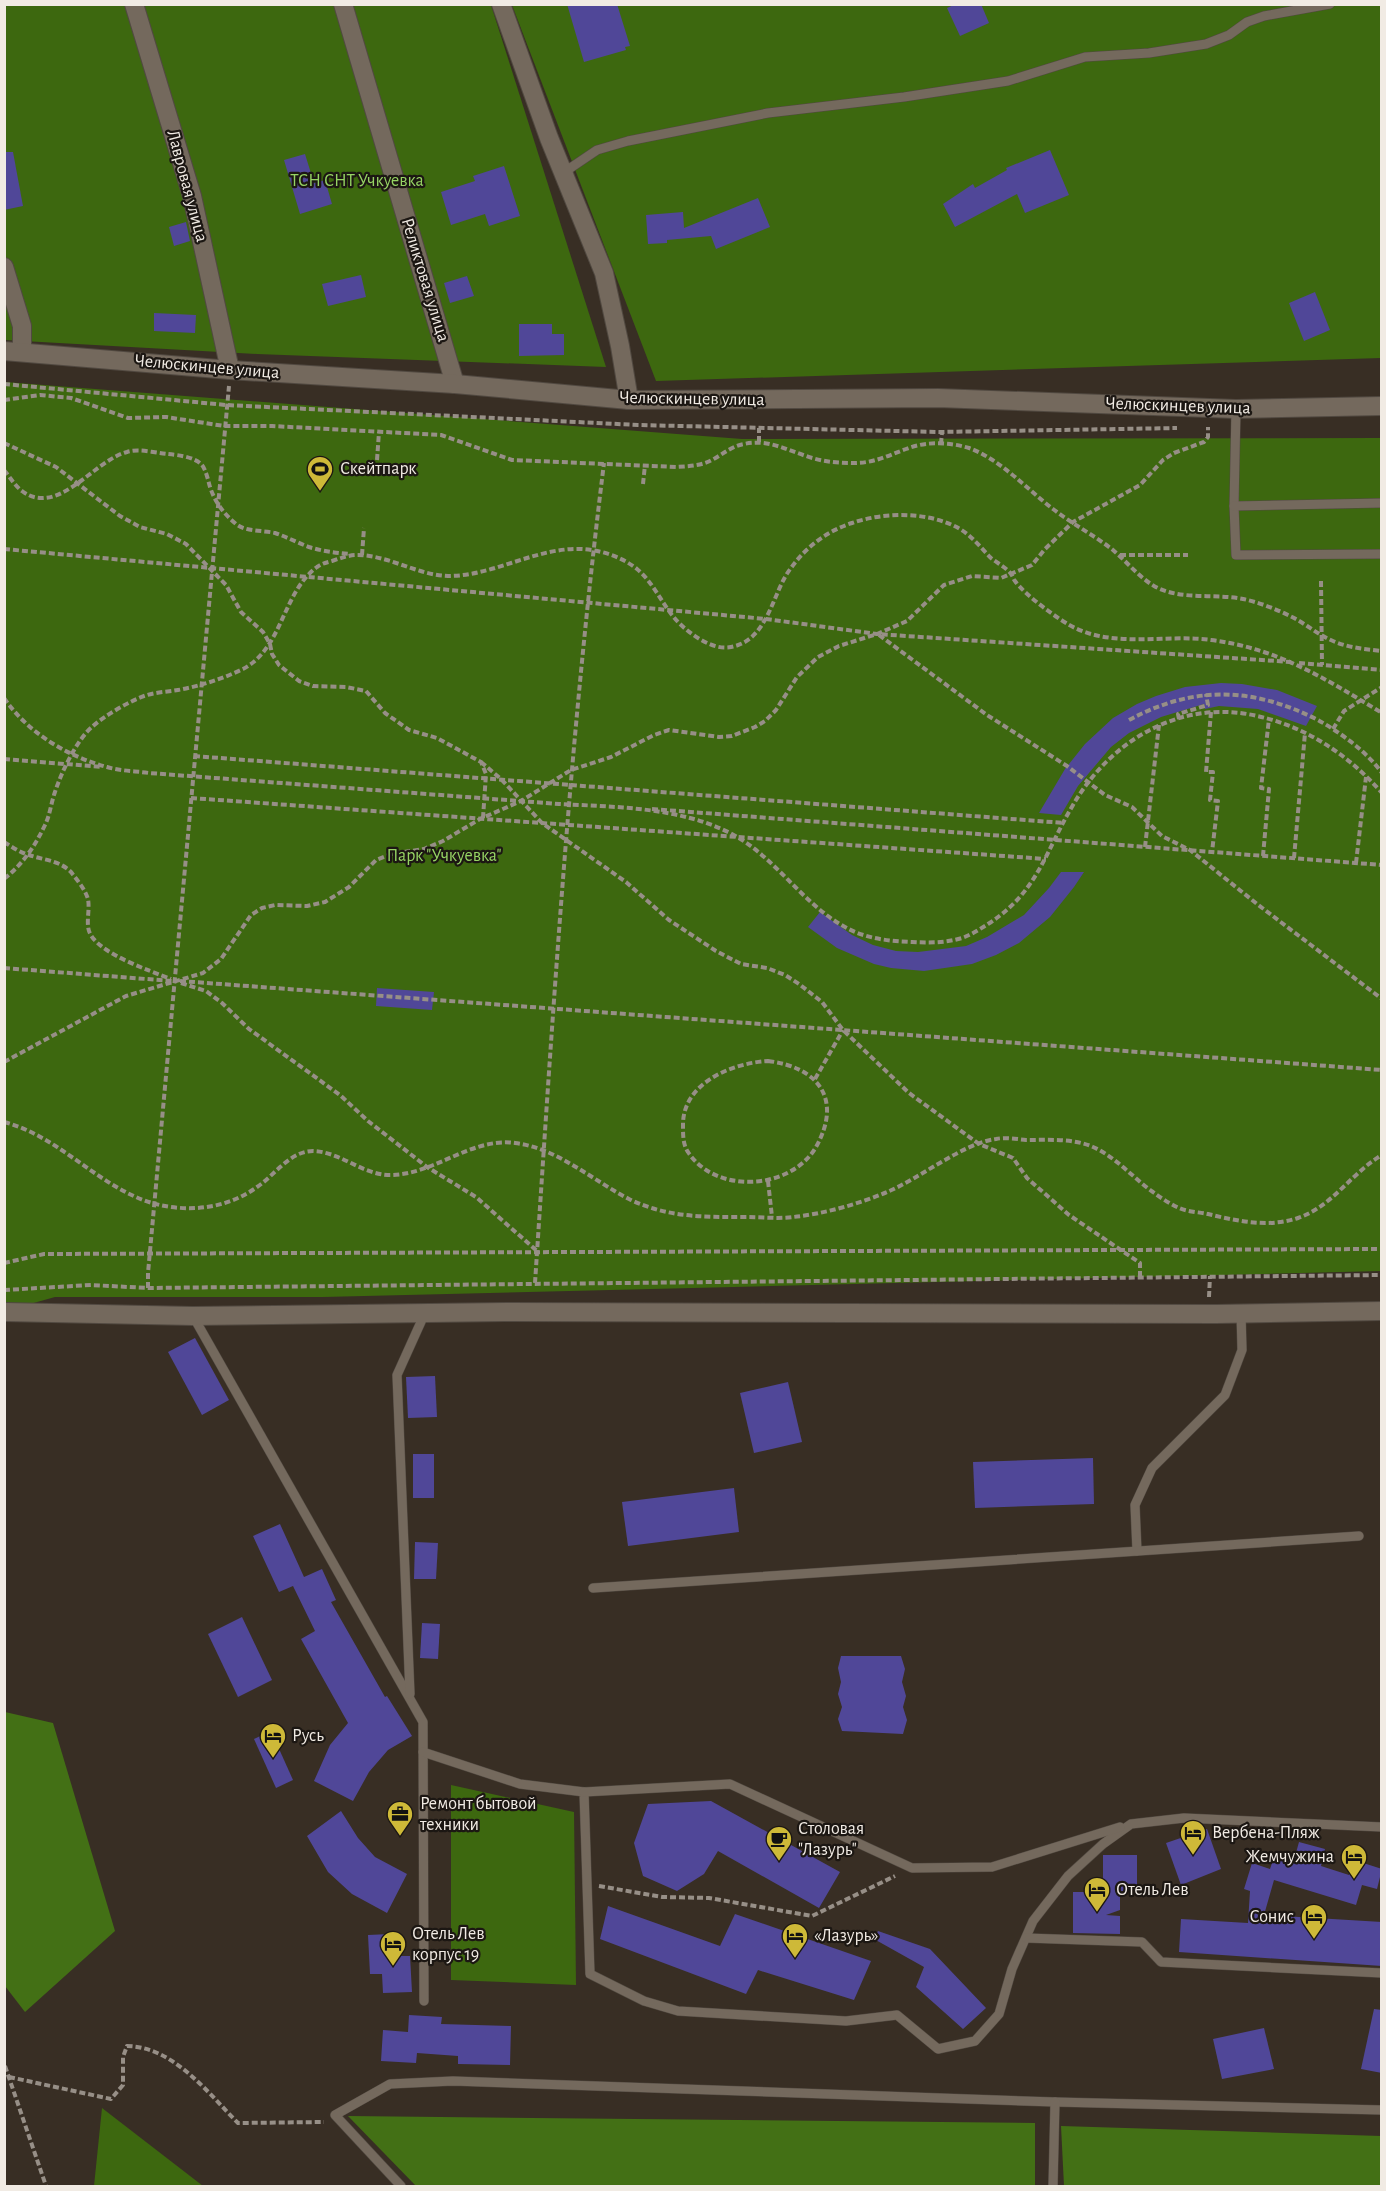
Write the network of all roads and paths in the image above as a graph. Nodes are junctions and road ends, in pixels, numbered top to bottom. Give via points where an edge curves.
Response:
1 (134, 4) edge
2 (343, 4) edge
3 (501, 4) edge
4 (1330, 4) edge
5 (563, 173) junction
6 (4, 267) edge
7 (13, 352) edge
8 (230, 370) junction
9 (454, 384) junction
10 (44, 387) dead end
11 (43, 395) junction
12 (4, 400) edge
13 (629, 400) junction
14 (1382, 406) edge
15 (1236, 409) junction
16 (224, 426) junction
17 (1208, 427) dead end
18 (759, 428) dead end
19 (379, 432) junction
20 (942, 432) dead end
21 (4, 442) edge
22 (759, 442) junction
23 (941, 444) junction
24 (377, 460) dead end
25 (604, 463) junction
26 (645, 465) junction
27 (4, 471) edge
28 (77, 484) junction
29 (643, 484) dead end
30 (1382, 502) edge
31 (217, 504) junction
32 (1234, 506) junction
33 (1073, 522) junction
34 (364, 528) dead end
35 (4, 549) edge
36 (593, 550) junction
37 (353, 554) junction
38 (1382, 554) edge
39 (362, 555) junction
40 (1119, 555) junction
41 (1188, 555) dead end
42 (212, 568) junction
43 (1012, 574) junction
44 (307, 577) junction
45 (1321, 581) dead end
46 (588, 603) junction
47 (670, 611) junction
48 (766, 619) junction
49 (877, 634) junction
50 (1322, 635) junction
51 (270, 644) junction
52 (1382, 651) edge
53 (1294, 662) junction
54 (1322, 665) junction
55 (1382, 670) edge
56 (201, 686) junction
57 (1382, 687) edge
58 (1206, 694) junction
59 (4, 698) edge
60 (1359, 700) junction
61 (1211, 712) junction
62 (1382, 713) edge
63 (1179, 719) junction
64 (1269, 719) junction
65 (1129, 720) dead end
66 (1159, 725) junction
67 (1333, 729) junction
68 (1305, 733) junction
69 (73, 755) junction
70 (194, 756) junction
71 (4, 759) edge
72 (481, 762) junction
73 (68, 764) junction
74 (109, 768) junction
75 (572, 770) junction
76 (1382, 773) edge
77 (192, 776) junction
78 (1366, 776) junction
79 (486, 778) junction
80 (501, 779) junction
81 (1089, 782) junction
82 (549, 783) junction
83 (570, 785) junction
84 (1382, 794) edge
85 (484, 797) junction
86 (191, 798) junction
87 (521, 801) junction
88 (568, 805) junction
89 (616, 807) junction
90 (482, 818) junction
91 (1148, 822) junction
92 (542, 823) junction
93 (1064, 823) junction
94 (566, 825) junction
95 (737, 838) junction
96 (566, 839) junction
97 (1056, 840) junction
98 (4, 842) edge
99 (1145, 847) junction
100 (1190, 850) junction
101 (1212, 852) junction
102 (28, 855) junction
103 (1263, 856) junction
104 (1294, 858) junction
105 (1046, 859) junction
106 (1356, 863) junction
107 (1382, 865) edge
108 (4, 879) edge
109 (4, 968) edge
110 (174, 981) junction
111 (1382, 999) edge
112 (554, 1009) junction
113 (843, 1030) junction
114 (4, 1062) edge
115 (1382, 1070) edge
116 (815, 1079) junction
117 (4, 1122) edge
118 (979, 1144) junction
119 (544, 1150) junction
120 (1382, 1155) edge
121 (1373, 1160) junction
122 (1382, 1162) edge
123 (427, 1167) junction
124 (768, 1181) junction
125 (154, 1203) junction
126 (772, 1217) junction
127 (1117, 1249) junction
128 (1382, 1249) edge
129 (537, 1252) junction
130 (150, 1253) junction
131 (4, 1263) edge
132 (1382, 1275) edge
133 (1140, 1277) junction
134 (535, 1283) junction
135 (148, 1287) junction
136 (4, 1290) edge
137 (1382, 1311) edge
138 (4, 1312) edge
139 (424, 1313) junction
140 (1241, 1313) junction
141 (193, 1316) junction
142 (1359, 1536) dead end
143 (1137, 1551) junction
144 (593, 1588) dead end
145 (410, 1698) junction
146 (423, 1752) junction
147 (584, 1792) junction
148 (1131, 1824) junction
149 (1382, 1827) edge
150 (912, 1868) junction
151 (587, 1884) junction
152 (1026, 1938) junction
153 (1382, 1973) edge
154 (424, 2001) dead end
155 (5, 2066) edge
156 (9, 2077) junction
157 (1055, 2102) junction
158 (1382, 2110) edge
159 (335, 2115) junction
160 (46, 2187) edge
161 (401, 2187) edge
162 (1053, 2187) edge

1 - 8 street, Лавровая улица via 192,196
2 - 9 street, Реликтовая улица
3 - 5 street
4 - 5 lane via 1264,16 1206,44 1085,57 1008,81 768,113 628,141 597,150
5 - 13 street via 604,273
6 - 7 street via 22,326
7 - 8 street, Челюскинцев улица
8 - 9 street, Челюскинцев улица
8 - 16 path
9 - 13 street, Челюскинцев улица
10 - 11 path
11 - 12 path
11 - 16 path via 71,398 128,418 166,417
13 - 15 street, Челюскинцев улица via 938,398
14 - 15 street, Челюскинцев улица
15 - 32 lane
16 - 19 path
16 - 31 path
17 - 33 path via 1204,442 1163,460 1140,485
18 - 22 path
19 - 24 path
19 - 25 path via 441,435 512,460
20 - 23 path
21 - 28 path via 56,467
22 - 23 path via 823,461 852,464 876,461 909,447
22 - 26 path via 744,444 698,465
23 - 33 path via 970,449 986,457
25 - 26 path
25 - 36 path
26 - 29 path
27 - 28 path via 20,490 36,498 57,496
28 - 31 path via 128,451 173,455 203,466
28 - 42 path via 120,516 186,544
30 - 32 lane
31 - 37 path via 238,526 277,534 312,548
31 - 42 path
32 - 38 lane via 1236,555
33 - 40 path
33 - 43 path via 1032,565
34 - 39 path
35 - 42 path
36 - 39 path via 551,552 466,575 443,576
36 - 46 path
36 - 47 path via 634,567
37 - 39 path
37 - 44 path via 320,564
40 - 41 path
40 - 50 path via 1162,589 1194,596 1245,599 1289,616
42 - 44 path
42 - 51 path
42 - 56 path
43 - 48 path via 964,531 946,522 891,515 874,517 824,535 808,549 789,569
43 - 49 path via 1001,578 972,576 944,585 907,621
43 - 53 path via 1041,604 1086,633 1119,639 1213,640 1248,646
44 - 46 path
44 - 51 path via 289,602
45 - 50 path
46 - 47 path
46 - 75 path
47 - 48 path
47 - 48 path via 693,634 713,645 730,648 744,642
48 - 49 path
49 - 53 path
49 - 75 path via 818,657 798,677 776,710 755,727 719,737 669,730 611,758
49 - 81 path via 987,715
50 - 52 path via 1348,647
50 - 54 path
51 - 56 path via 248,667
51 - 72 path via 279,665 299,681 366,691 385,713 409,730 437,738
53 - 54 path
53 - 60 path
54 - 55 path
56 - 69 path via 146,695 125,705 91,727
56 - 70 path
57 - 60 path
58 - 63 path via 1208,705 1178,714
58 - 65 path via 1179,698
58 - 67 path via 1273,701
59 - 69 path via 51,743
60 - 62 path
60 - 67 path via 1344,711
61 - 63 path
61 - 64 path
61 - 101 path via 1206,772 1214,772 1210,800 1218,801
63 - 66 path
64 - 68 path
64 - 103 path via 1261,788 1269,789
66 - 81 path via 1137,736
66 - 91 path
67 - 76 path
68 - 78 path via 1343,755
68 - 104 path
69 - 73 path
69 - 74 path
70 - 77 path
70 - 79 path
71 - 73 path
72 - 79 path
72 - 80 path
73 - 74 path
73 - 102 path via 47,821
74 - 77 path
75 - 82 path
75 - 83 path
77 - 85 path
77 - 86 path
78 - 84 path
78 - 106 path
79 - 80 path
79 - 85 path
80 - 82 path
80 - 87 path
81 - 91 path via 1105,795 1132,807
81 - 93 path
82 - 83 path
82 - 87 path
83 - 88 path
83 - 93 path
85 - 87 path
85 - 90 path
86 - 90 path
86 - 110 path
87 - 88 path
87 - 90 path
87 - 92 path
88 - 89 path
88 - 94 path
89 - 95 path via 700,820
89 - 97 path
90 - 92 path
90 - 110 path via 424,849 376,860 349,887 325,902 262,908 250,915 221,959 203,973
91 - 99 path
91 - 100 path via 1162,836
92 - 94 path
92 - 96 path
93 - 97 path
94 - 95 path
94 - 96 path
95 - 105 path
95 - 105 path via 757,850 813,904 845,927 891,942 926,944 964,937 1000,916 1033,882
96 - 112 path
96 - 113 path via 627,882 669,920 716,951 800,984 822,1002
97 - 99 path
97 - 105 path
98 - 102 path
99 - 100 path
100 - 101 path
100 - 111 path
101 - 103 path
102 - 108 path
102 - 110 path via 49,859 68,870 81,885 88,900 90,934 101,945
103 - 104 path
104 - 106 path
106 - 107 path
109 - 110 path
110 - 112 path
110 - 114 path via 126,996
110 - 123 path via 206,991
110 - 125 path
112 - 113 path
112 - 119 path
113 - 115 path
113 - 116 path
113 - 118 path via 909,1093
116 - 124 path via 827,1110 822,1135 798,1167
116 - 124 path via 793,1066 755,1062 715,1075 696,1090 686,1107 683,1138 697,1165 729,1179
117 - 125 path via 38,1134 105,1179
118 - 121 path via 996,1139 1069,1140 1092,1146 1181,1210 1238,1222 1295,1219 1318,1209
118 - 126 path via 888,1192 830,1210
118 - 127 path via 1013,1158 1027,1178 1069,1215
119 - 123 path via 511,1142 480,1145
119 - 126 path via 648,1208 680,1216
119 - 129 path
120 - 121 path
121 - 122 path
123 - 125 path via 393,1175 369,1173 328,1154 309,1151 294,1156 257,1187 214,1207 190,1209
123 - 129 path via 476,1197
124 - 126 path
125 - 130 path
127 - 128 path
127 - 129 path
127 - 133 path via 1140,1263
129 - 130 path
129 - 134 path
130 - 131 path via 44,1254
130 - 135 path
132 - 133 path
133 - 134 path
134 - 135 path
135 - 136 path via 91,1285
137 - 140 street
138 - 141 street
139 - 140 street
139 - 141 street
139 - 145 lane via 397,1375
140 - 143 lane via 1242,1350 1225,1395 1152,1468 1135,1505
141 - 145 lane
142 - 143 lane
143 - 144 lane
145 - 146 lane via 423,1722
146 - 147 lane via 520,1784
146 - 154 lane
147 - 150 lane via 730,1784
147 - 151 lane
148 - 149 lane via 1184,1818
148 - 150 lane via 992,1867
148 - 152 lane via 1068,1875 1033,1921
150 - 151 path via 812,1916 709,1898 662,1897
151 - 152 lane via 590,1974 645,2001 678,2011 846,2021 897,2015 938,2049 975,2041 999,2014
152 - 153 lane via 1142,1942 1161,1962
155 - 156 path
156 - 159 path via 111,2099 123,2085 127,2046 140,2046 180,2065 238,2123 323,2122
156 - 160 path
157 - 158 lane
157 - 159 lane via 453,2081 390,2084
157 - 162 lane
159 - 161 lane

